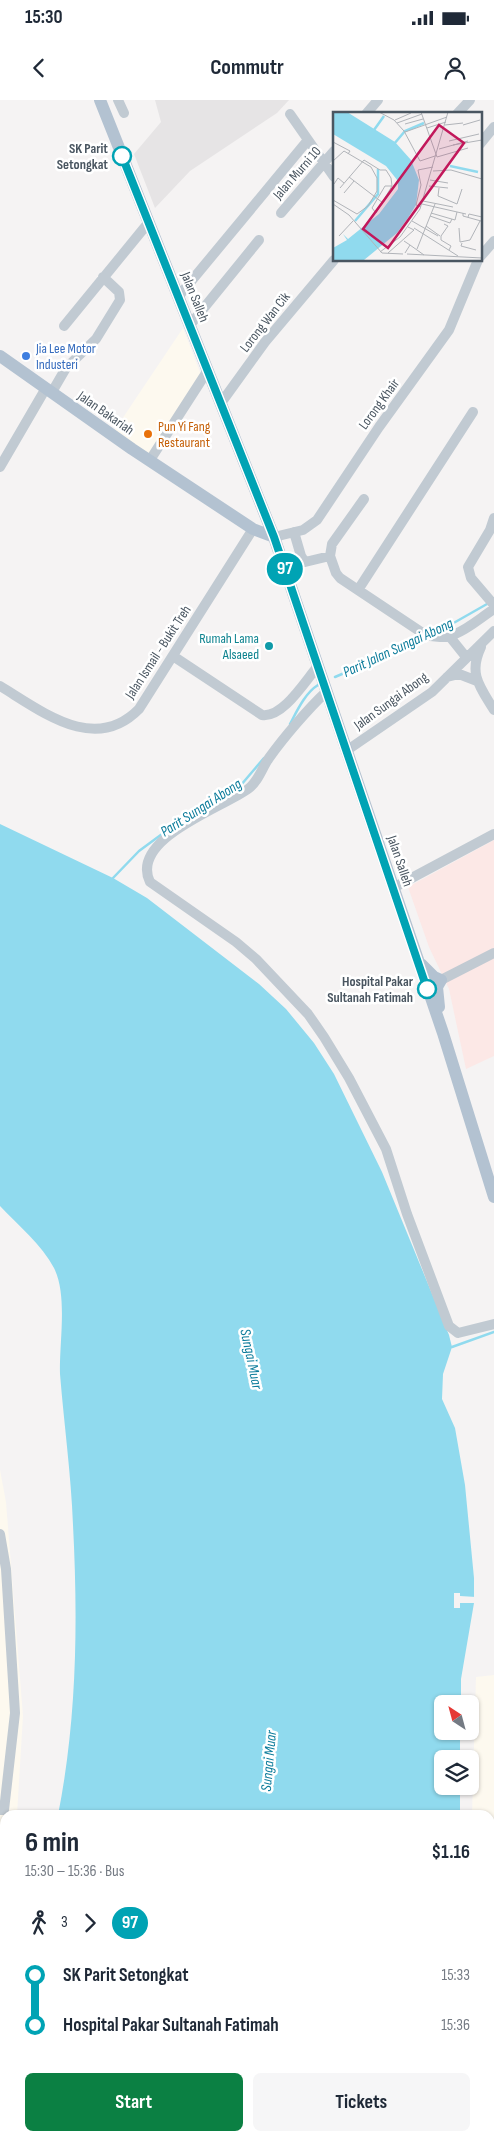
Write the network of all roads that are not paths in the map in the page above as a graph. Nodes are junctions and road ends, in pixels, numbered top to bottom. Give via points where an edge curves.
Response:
1 (100, 100) edge
2 (118, 100) edge
3 (378, 100) edge
4 (470, 100) edge
5 (368, 112) edge
6 (459, 112) edge
7 (124, 113) dead end
8 (290, 114) dead end
9 (494, 127) edge
10 (308, 140) junction
11 (482, 142) edge
12 (333, 152) edge
13 (324, 163) junction
14 (333, 176) edge
15 (281, 213) dead end
16 (149, 222) junction
17 (259, 240) dead end
18 (494, 240) edge
19 (482, 255) edge
20 (333, 261) edge
21 (478, 261) edge
22 (103, 277) junction
23 (178, 297) junction
24 (190, 325) junction
25 (64, 326) dead end
26 (0, 356) edge
27 (208, 370) junction
28 (49, 390) junction
29 (221, 403) junction
30 (474, 412) dead end
31 (150, 460) junction
32 (0, 467) edge
33 (364, 500) dead end
34 (262, 506) junction
35 (494, 518) edge
36 (253, 529) junction
37 (294, 532) junction
38 (274, 537) junction
39 (330, 556) junction
40 (358, 590) junction
41 (494, 605) edge
42 (494, 609) edge
43 (494, 631) edge
44 (450, 637) junction
45 (484, 640) junction
46 (173, 656) junction
47 (466, 657) junction
48 (318, 666) junction
49 (446, 677) junction
50 (477, 681) junction
51 (0, 686) edge
52 (326, 692) junction
53 (494, 710) edge
54 (346, 750) junction
55 (494, 834) edge
56 (393, 888) junction
57 (494, 953) edge
58 (416, 958) junction
59 (441, 980) junction
60 (440, 1026) junction
61 (494, 1197) edge
62 (494, 1324) edge
63 (0, 1534) edge
64 (4, 1624) edge
65 (0, 1810) edge

1 - 16 main road, Jalan Salleh
2 - 7 street
3 - 5 street
4 - 6 street
8 - 10 street
9 - 11 street
10 - 13 street
10 - 23 street
12 - 13 street, Jalan Murni 10
13 - 14 street
13 - 15 street, Jalan Murni 10
16 - 22 street
16 - 23 main road, Jalan Salleh
17 - 24 street
18 - 19 street, Lorong Khair
20 - 29 street, Lorong Wan Cik via 265,342
21 - 37 street, Lorong Khair via 442,341 378,427 317,520
22 - 25 street
22 - 28 street via 119,292 120,300 96,339
23 - 24 main road, Jalan Salleh
24 - 27 main road, Jalan Salleh
26 - 28 main road, Jalan Bakariah
27 - 29 main road, Jalan Salleh
27 - 31 street
28 - 31 main road, Jalan Bakariah
28 - 32 street
29 - 34 main road, Jalan Salleh
30 - 40 street
31 - 36 main road, Jalan Bakariah
33 - 39 street via 332,544
34 - 36 main road via 259,524
34 - 38 main road, Jalan Salleh
35 - 41 street via 468,567 471,578
36 - 38 main road, Jalan Bakariah
36 - 46 street, Jalan Ismail - Bukit Treh
37 - 38 street, Lorong Khair
37 - 39 street via 300,556 305,562
38 - 48 main road, Jalan Salleh
39 - 40 street via 337,576
40 - 44 street via 424,634 435,638
42 - 44 street
43 - 45 street, Jalan Sungai Abong
44 - 47 street
45 - 47 street, Jalan Sungai Abong
45 - 50 street via 474,667
46 - 48 street via 268,716 283,708
46 - 51 street, Jalan Ismail - Bukit Treh via 131,717 114,727 93,731 67,724
47 - 49 street, Jalan Sungai Abong
48 - 52 main road, Jalan Salleh
49 - 50 street via 459,674
49 - 54 street, Jalan Sungai Abong via 423,699
50 - 53 street
52 - 54 main road, Jalan Salleh
52 - 62 street via 276,748 254,784 178,829 156,847 145,874 150,882 247,951 308,1014 349,1078 386,1149 449,1326 458,1333
54 - 56 main road, Jalan Salleh
55 - 56 street
56 - 58 main road, Jalan Salleh
57 - 59 street
58 - 59 main road
58 - 60 main road, Jalan Salleh
59 - 60 main road via 437,987
60 - 61 main road, Jalan Salleh
63 - 64 street via 6,1569
64 - 65 street via 15,1713 4,1810

